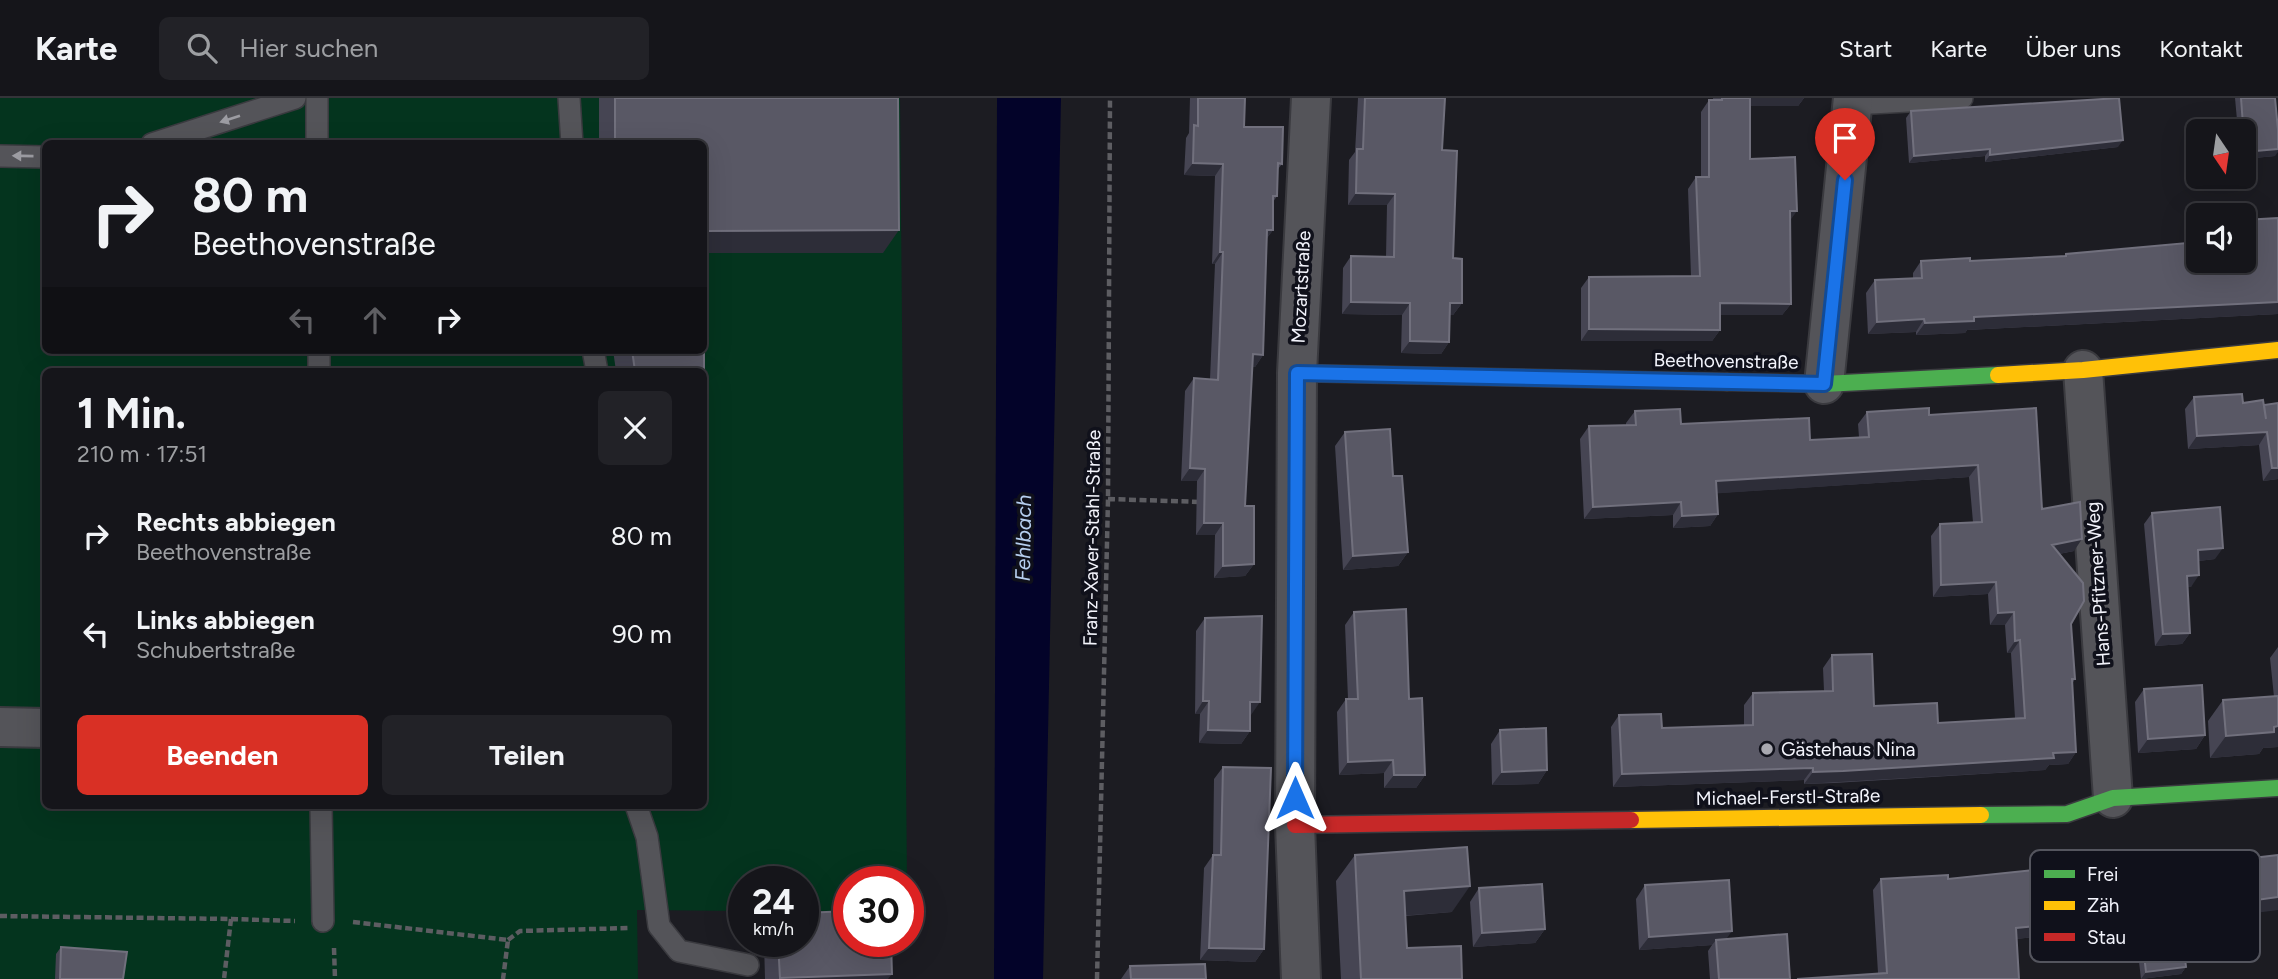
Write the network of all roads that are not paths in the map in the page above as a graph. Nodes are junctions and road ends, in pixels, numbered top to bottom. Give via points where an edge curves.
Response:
1 (295, 98) edge
2 (317, 98) edge
3 (569, 98) edge
4 (1311, 98) edge
5 (1962, 98) edge
6 (1853, 101) edge
7 (164, 140) edge
8 (317, 140) edge
9 (572, 140) edge
10 (0, 156) edge
11 (42, 157) edge
12 (2278, 351) edge
13 (2083, 370) junction
14 (1297, 373) junction
15 (1824, 384) junction
16 (0, 727) edge
17 (42, 727) edge
18 (2278, 788) edge
19 (2113, 798) junction
20 (321, 809) edge
21 (637, 809) edge
22 (1295, 825) junction
23 (323, 921) road end
24 (748, 965) dead end
25 (1301, 979) edge

1 -> 7 lane
2 - 8 lane
3 - 9 lane
4 - 14 street, Mozartstraße
5 - 6 lane
6 - 15 street
11 -> 10 lane
12 - 13 street, Beethovenstraße
13 - 15 street, Beethovenstraße
13 - 19 street, Hans-Pfitzner-Weg
14 - 15 street, Beethovenstraße
14 - 22 street, Mozartstraße
16 - 17 street
18 - 19 street, Michael-Ferstl-Straße
19 - 22 street, Michael-Ferstl-Straße via 2067,814
20 - 23 lane
21 - 24 lane via 647,837 659,926 679,951
22 - 25 street, Mozartstraße

